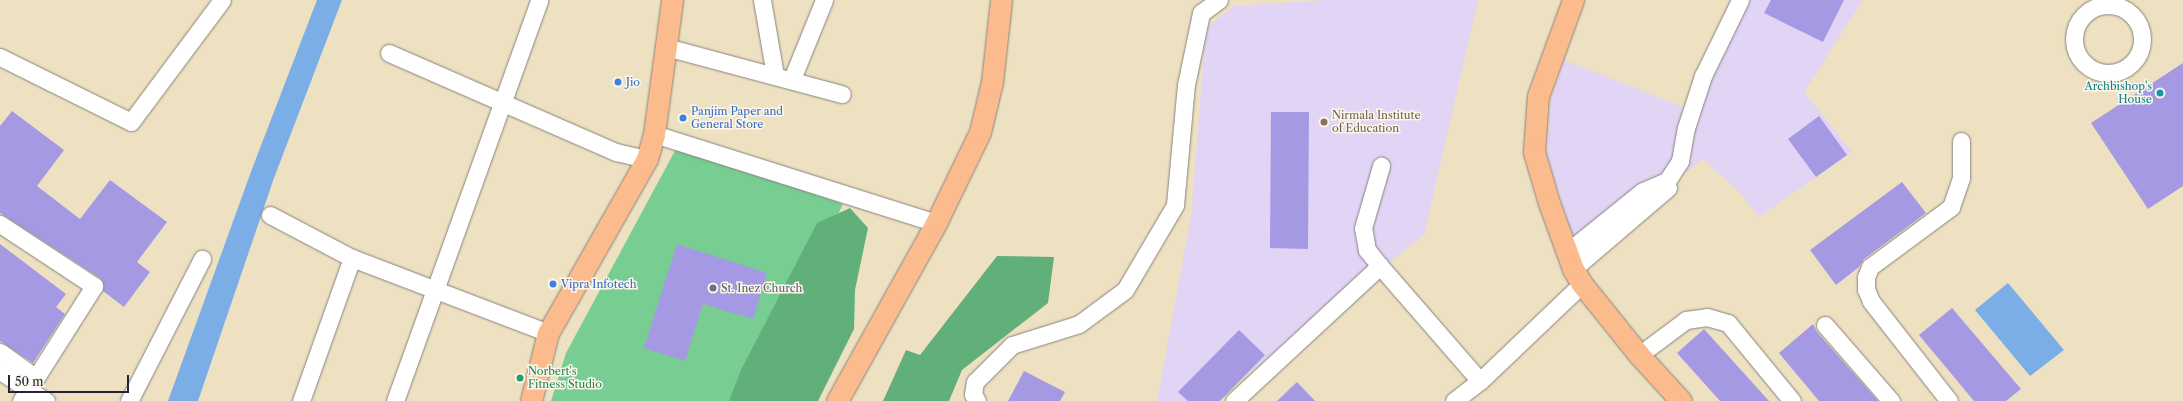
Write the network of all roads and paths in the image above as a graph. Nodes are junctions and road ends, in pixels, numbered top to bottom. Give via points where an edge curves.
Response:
1 (222, 0) edge
2 (539, 0) edge
3 (672, 0) edge
4 (762, 0) edge
5 (824, 0) edge
6 (1001, 0) edge
7 (1219, 0) edge
8 (1573, 0) edge
9 (1740, 0) edge
10 (2083, 6) edge
11 (666, 47) junction
12 (389, 53) dead end
13 (0, 57) edge
14 (775, 75) junction
15 (792, 80) junction
16 (842, 94) dead end
17 (503, 102) junction
18 (654, 134) junction
19 (1961, 141) dead end
20 (647, 159) junction
21 (1381, 166) dead end
22 (1668, 188) dead end
23 (270, 215) dead end
24 (936, 223) junction
25 (0, 224) edge
26 (352, 258) junction
27 (202, 259) dead end
28 (1380, 266) junction
29 (1574, 268) junction
30 (433, 290) junction
31 (1825, 325) dead end
32 (548, 333) junction
33 (0, 352) edge
34 (1639, 355) junction
35 (0, 371) edge
36 (1480, 381) junction
37 (28, 390) edge
38 (46, 401) edge
39 (129, 401) edge
40 (301, 401) edge
41 (395, 401) edge
42 (531, 401) edge
43 (836, 401) edge
44 (977, 401) edge
45 (1234, 401) edge
46 (1454, 401) edge
47 (1681, 401) edge
48 (1792, 401) edge
49 (1891, 401) edge
50 (1949, 401) edge

1 - 13 street via 131,122
2 - 17 street
3 - 11 main road
4 - 14 street
5 - 15 street
6 - 24 main road via 992,82 980,132
7 - 44 street via 1201,13 1186,85 1175,204 1125,290 1079,324 1012,345 975,382 973,394
8 - 29 main road via 1538,96 1534,152 1548,203
9 - 29 street via 1703,76 1686,128 1680,161 1667,181 1643,191
10 - 10 street via 2119,6 2137,19 2143,41 2140,52 2126,69 2103,73 2092,70 2083,63 2077,53 2074,31
11 - 14 street
11 - 18 main road
12 - 17 street
14 - 15 street
15 - 16 street
17 - 20 street via 616,152
17 - 30 street
18 - 20 main road
18 - 24 street
19 - 50 street via 1961,178 1951,207 1870,267 1866,277 1866,289 1871,301
20 - 32 main road
21 - 28 street via 1364,228 1367,250
22 - 29 street
23 - 26 street
24 - 43 main road
25 - 37 street via 94,286
26 - 30 street
26 - 40 street
27 - 39 street
28 - 36 street
28 - 45 street
29 - 34 main road
29 - 36 street
30 - 32 street
30 - 41 street
31 - 49 street
32 - 42 main road
33 - 37 street
34 - 47 main road
34 - 48 street via 1686,320 1707,317 1728,323
35 - 37 street
36 - 46 street
37 - 38 street

